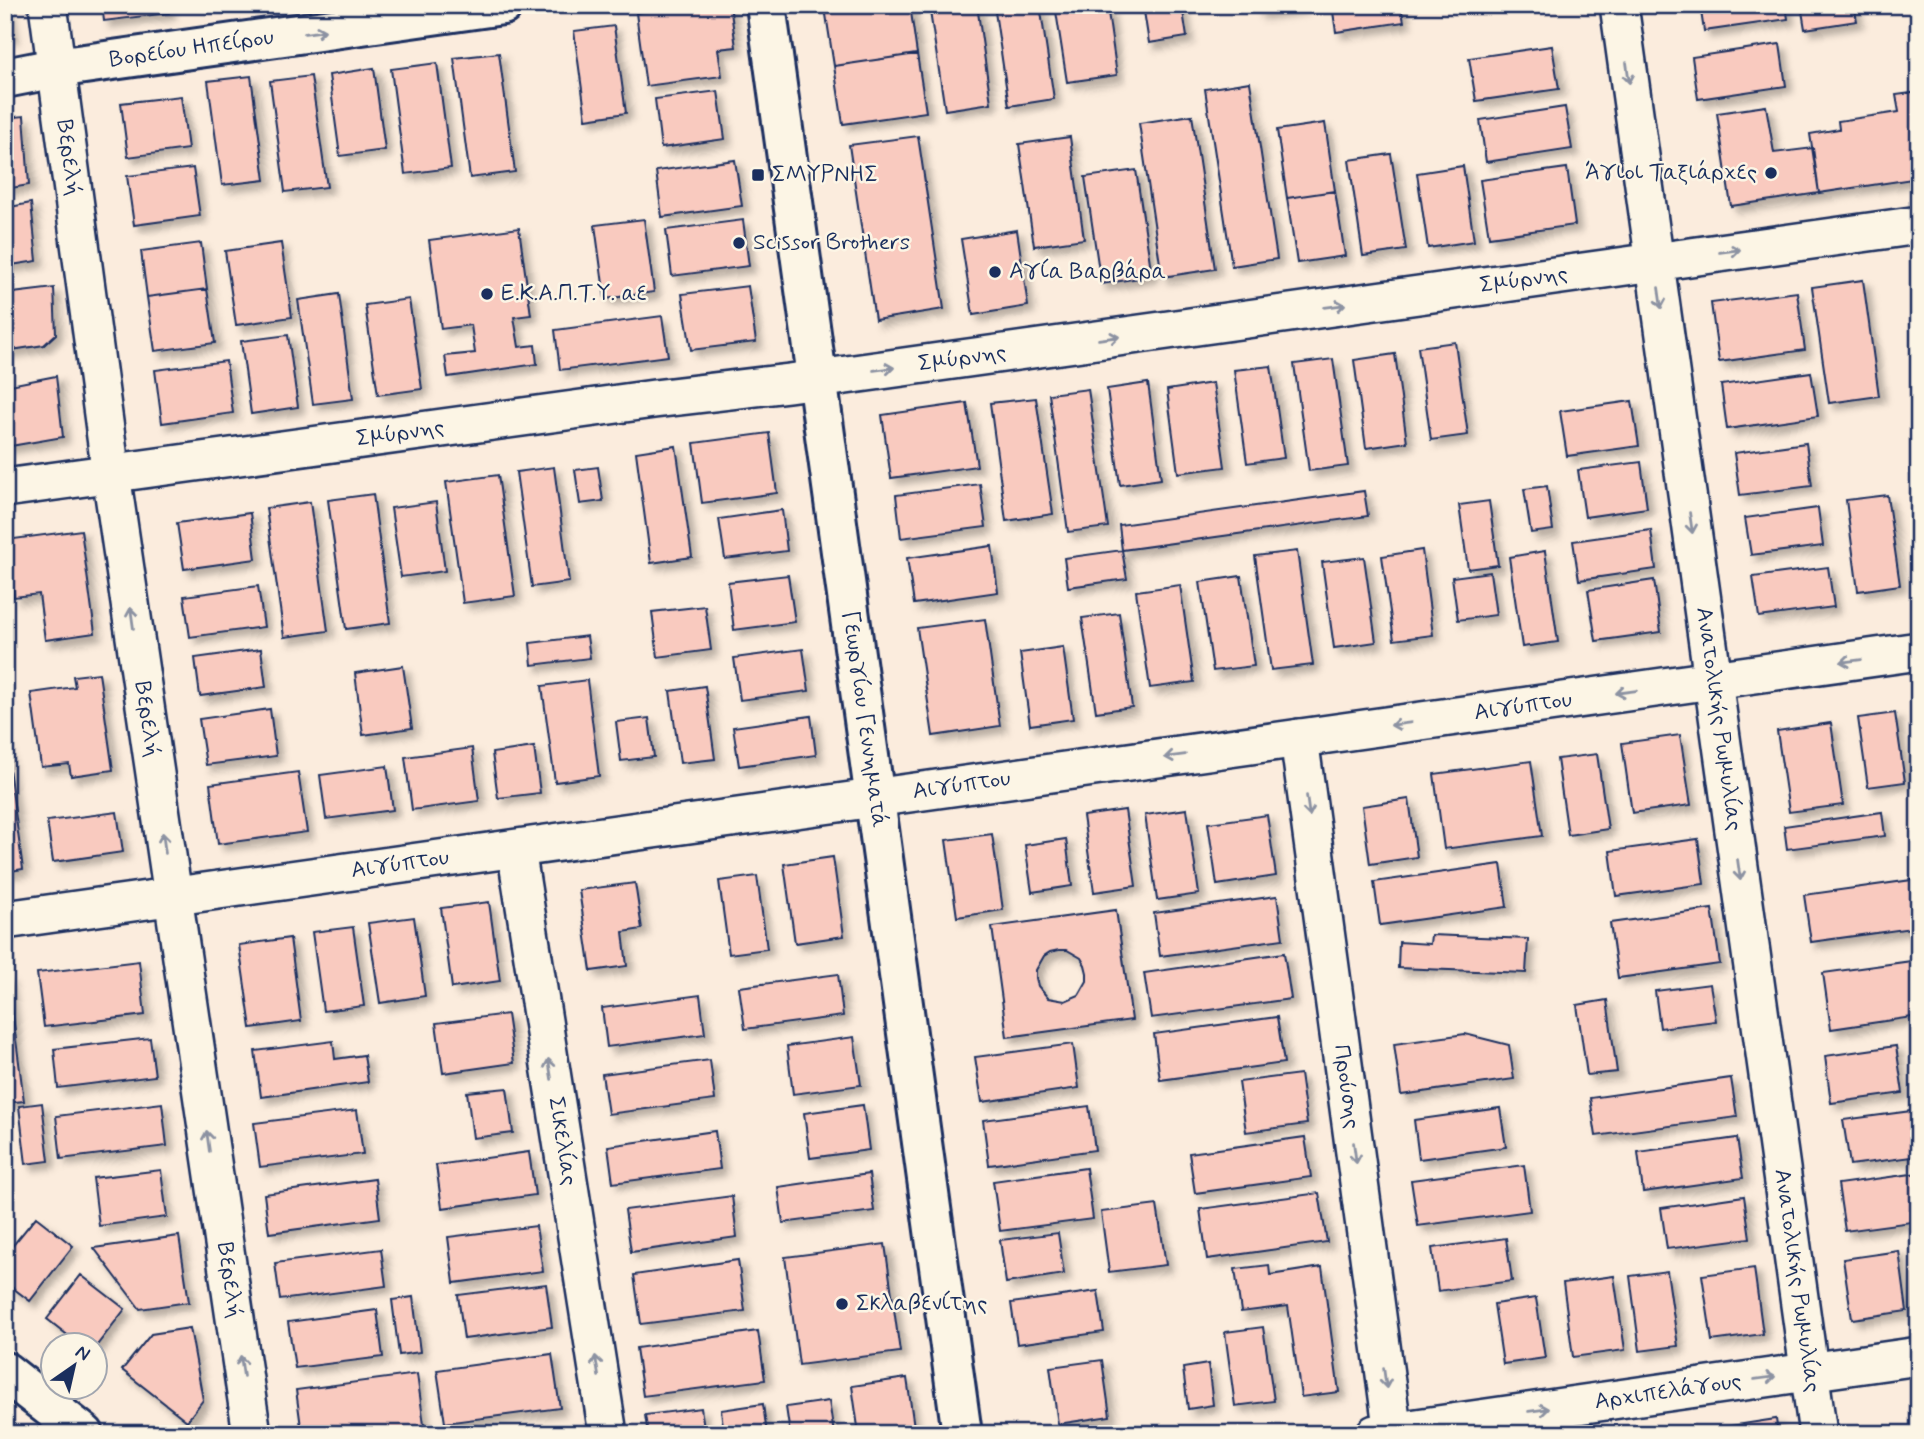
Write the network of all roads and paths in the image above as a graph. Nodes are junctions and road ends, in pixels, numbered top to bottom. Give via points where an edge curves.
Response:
1 (48, 5) edge
2 (503, 5) edge
3 (765, 5) edge
4 (1619, 5) edge
5 (56, 68) junction
6 (5, 78) edge
7 (1919, 225) edge
8 (1655, 262) junction
9 (817, 379) junction
10 (111, 474) junction
11 (5, 488) edge
12 (1919, 651) edge
13 (1713, 680) junction
14 (1299, 738) junction
15 (874, 798) junction
16 (516, 849) junction
17 (172, 897) junction
18 (5, 920) edge
19 (1919, 1356) edge
20 (1810, 1371) junction
21 (5, 1373) edge
22 (1387, 1433) edge
23 (84, 1434) edge
24 (252, 1434) edge
25 (608, 1434) edge
26 (962, 1434) edge
27 (1818, 1434) edge

1 - 5 street, Βερελή
5 -> 2 main road, Βορείου Ηπείρου
3 - 9 main road, Γεωργίου Γεννηματά
4 -> 8 street, Ανατολικής Ρωμυλίας
5 - 6 main road, Βορείου Ηπείρου
5 - 10 street, Βερελή
8 -> 7 street, Σμύρνης
9 -> 8 street, Σμύρνης
8 -> 13 street, Ανατολικής Ρωμυλίας
9 - 10 street, Σμύρνης
9 - 15 main road, Γεωργίου Γεννηματά
10 - 11 street, Σμύρνης
17 -> 10 street, Βερελή
12 -> 13 street, Αιγύπτου
13 -> 14 street, Αιγύπτου
13 -> 20 street, Ανατολικής Ρωμυλίας
14 -> 15 street, Αιγύπτου
14 -> 22 street, Προύσης
15 - 16 street, Αιγύπτου
15 - 26 main road, Γεωργίου Γεννηματά
16 - 17 street, Αιγύπτου
25 -> 16 street, Σικελίας
17 - 18 street, Αιγύπτου
24 -> 17 street, Βερελή
19 - 20 street, Αρχιπελάγους
22 -> 20 street, Αρχιπελάγους
20 - 27 street, Ανατολικής Ρωμυλίας
21 - 23 main road

